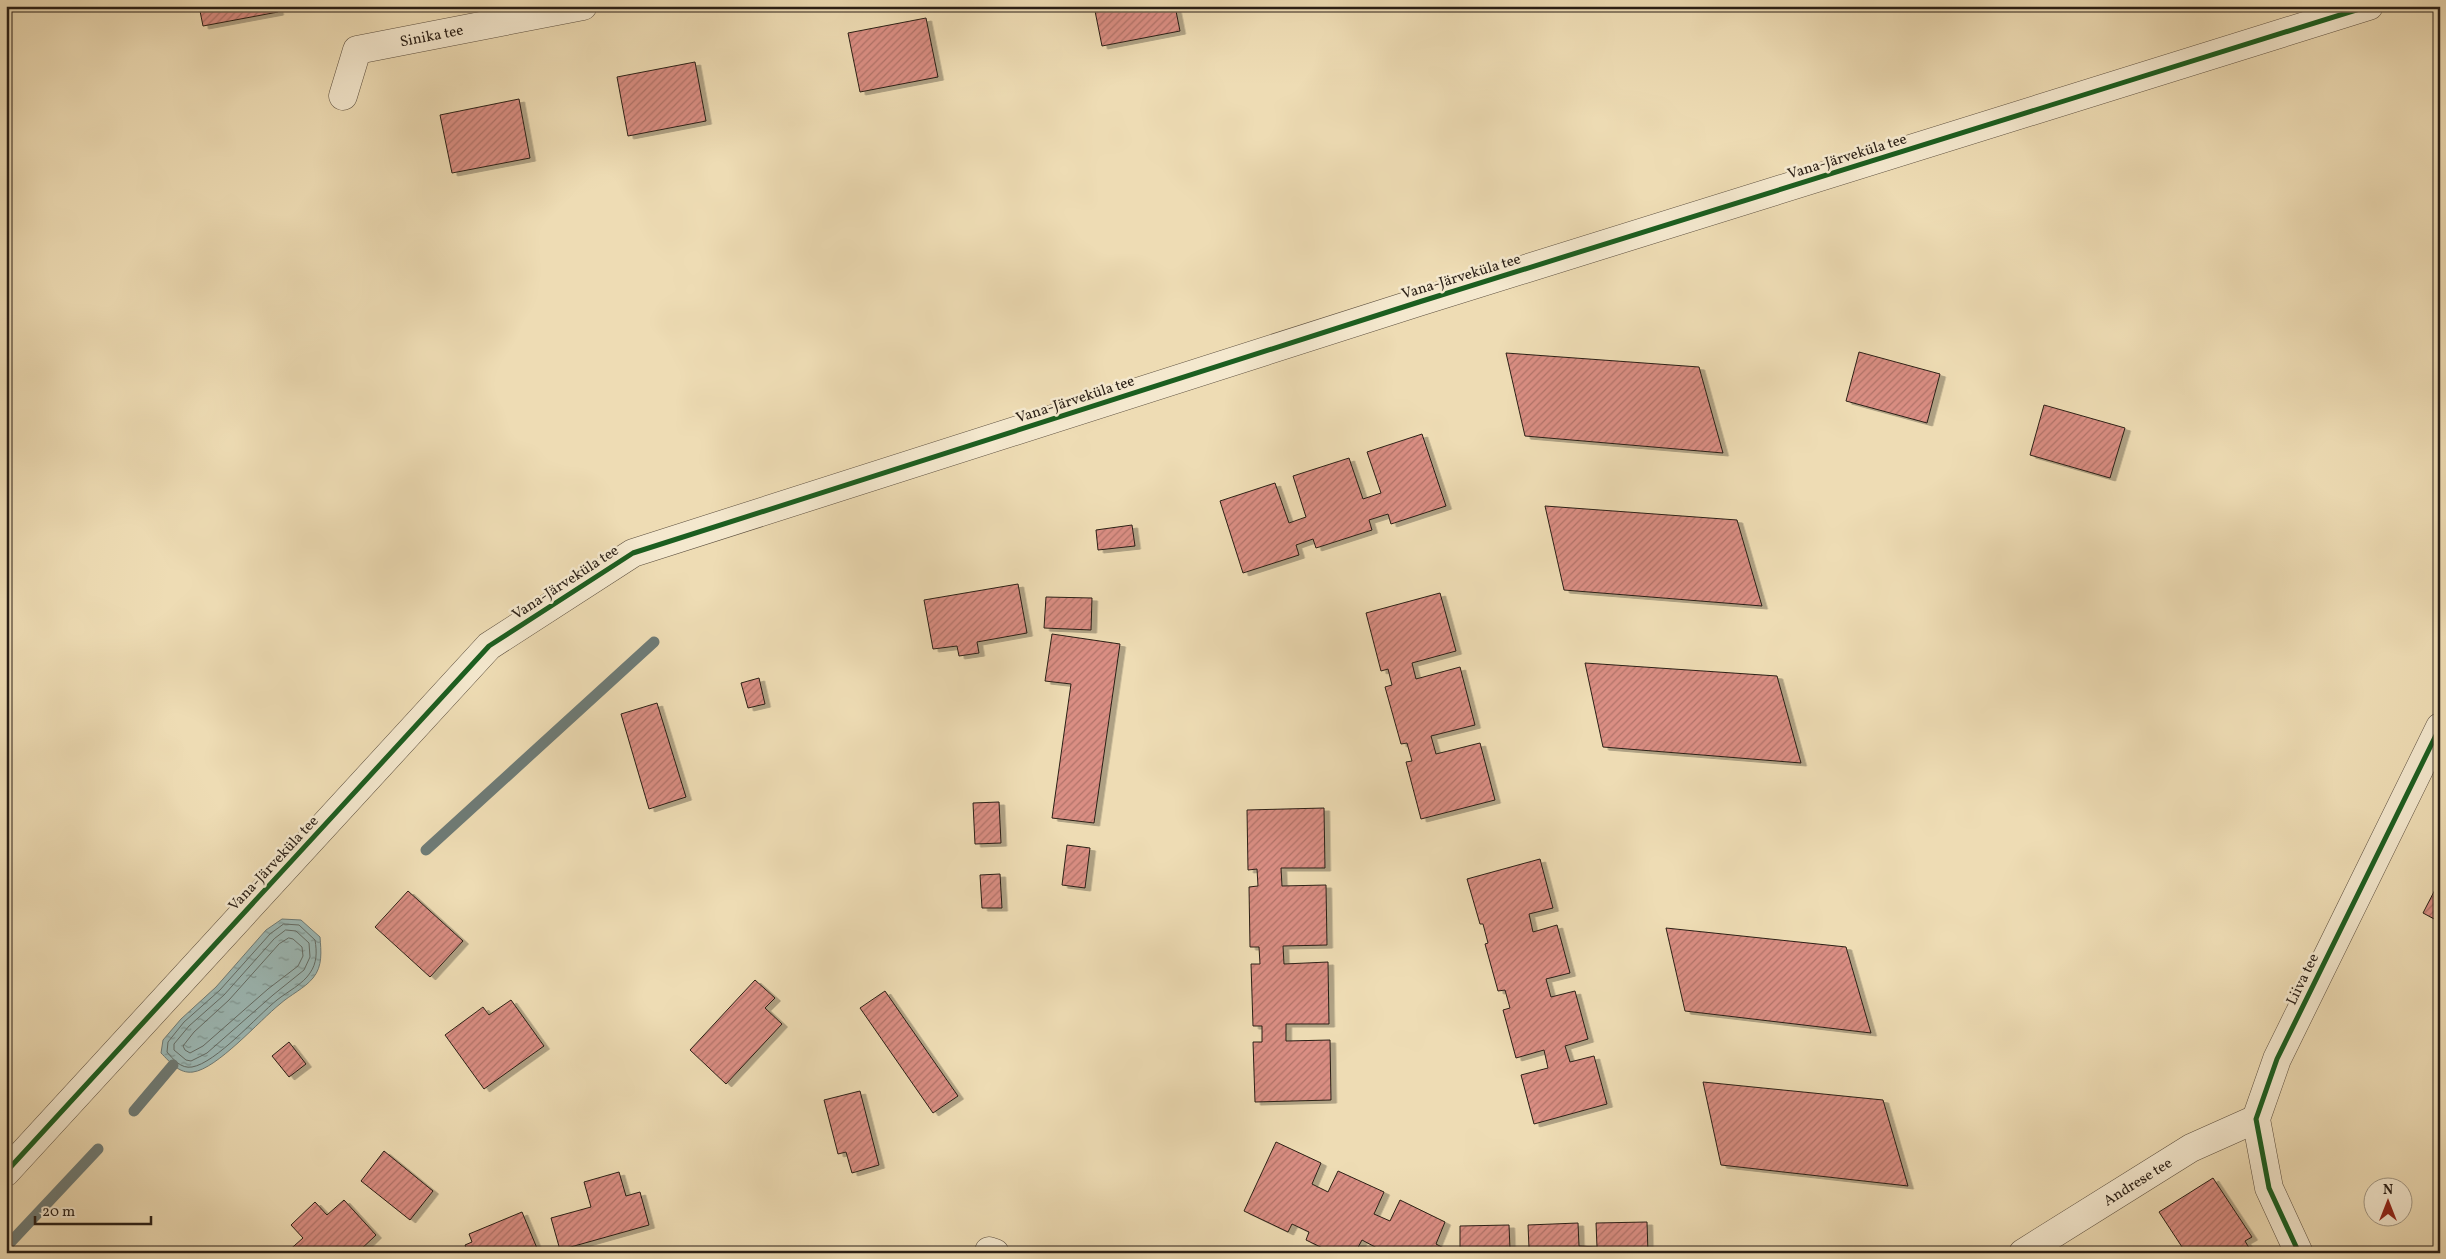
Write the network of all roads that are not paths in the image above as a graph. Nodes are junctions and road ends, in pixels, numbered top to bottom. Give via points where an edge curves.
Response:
1 (583, 6) edge
2 (2369, 6) edge
3 (342, 96) dead end
4 (2440, 727) edge
5 (2256, 1119) junction
6 (6, 1172) edge
7 (2023, 1253) edge
8 (2299, 1253) edge

1 - 3 street, Sinika tee via 357,50
2 - 6 street, Vana-Järveküla tee via 1419,302 633,553 489,646
4 - 5 street, Liiva tee via 2277,1059
5 - 7 street, Andrese tee via 2191,1148
5 - 8 street via 2270,1188

